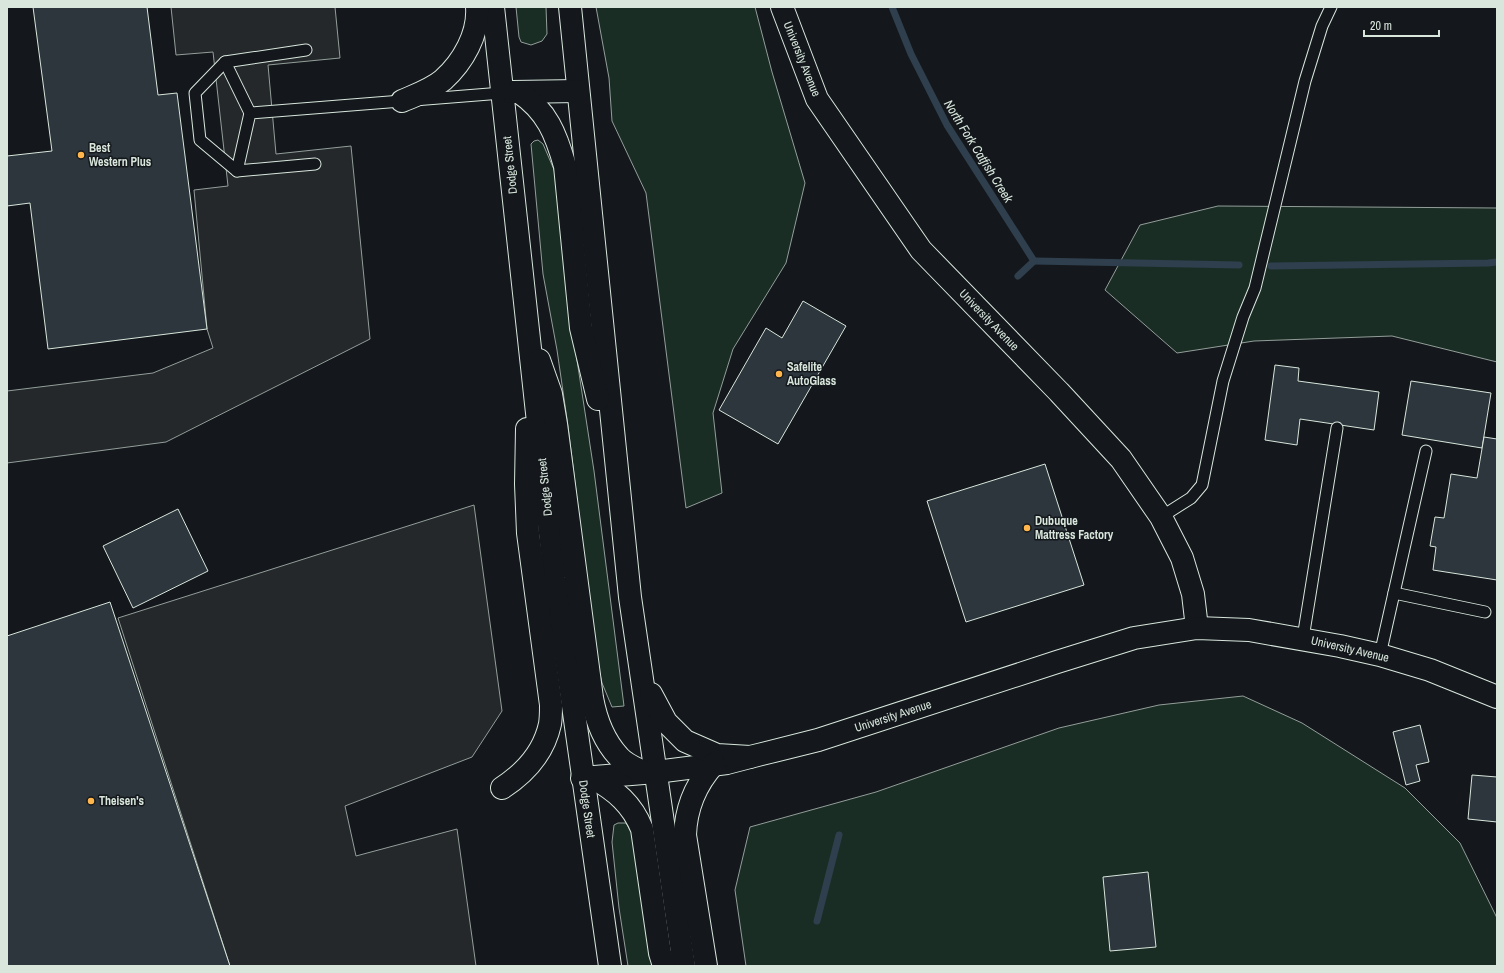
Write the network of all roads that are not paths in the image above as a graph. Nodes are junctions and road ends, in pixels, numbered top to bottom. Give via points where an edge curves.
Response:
1 (477, 7) edge
2 (493, 7) edge
3 (570, 7) edge
4 (782, 7) edge
5 (1331, 7) edge
6 (306, 50) dead end
7 (226, 62) junction
8 (578, 91) junction
9 (510, 92) junction
10 (402, 101) junction
11 (250, 113) junction
12 (315, 164) dead end
13 (237, 171) junction
14 (527, 324) junction
15 (531, 364) junction
16 (1337, 428) dead end
17 (1426, 451) dead end
18 (617, 480) junction
19 (1161, 517) junction
20 (1394, 593) junction
21 (1485, 612) dead end
22 (1197, 628) junction
23 (1303, 638) junction
24 (1380, 655) junction
25 (640, 659) junction
26 (1497, 697) edge
27 (750, 757) junction
28 (714, 764) junction
29 (650, 772) junction
30 (587, 778) junction
31 (502, 788) dead end
32 (610, 966) edge
33 (664, 966) edge
34 (684, 966) edge
35 (706, 966) edge

1 - 10 main road via 470,43 458,63 442,80
2 - 9 main road, Dodge Street
3 - 8 main road
4 - 19 main road, University Avenue via 817,99 921,250 1121,459
5 - 19 lane via 1322,26 1305,81 1255,288 1223,381 1202,485 1192,498
6 - 7 lane
7 - 11 lane
7 - 13 lane via 196,93 200,140
8 - 9 main road
8 - 18 main road
9 - 10 lane
9 - 14 main road, Dodge Street
9 - 18 main road via 535,105 545,116 558,141 565,166 581,328
10 - 11 lane
11 - 13 lane
12 - 13 lane
14 - 15 main road, Dodge Street
14 - 29 main road via 551,394 596,717 606,739 620,758
15 - 30 main road, Dodge Street via 555,579
15 - 31 main road via 527,428 528,526 551,722 539,752 529,766
16 - 23 lane
17 - 20 lane
18 - 25 main road via 630,597
19 - 22 main road, University Avenue via 1182,558 1193,594
20 - 21 lane
20 - 24 lane
22 - 23 main road, University Avenue via 1249,630
22 - 27 main road, University Avenue via 1134,638 818,740
23 - 24 main road, University Avenue
24 - 26 main road, University Avenue via 1430,670
25 - 27 main road via 654,701 666,722 685,741 717,755
25 - 29 main road
27 - 28 main road, University Avenue
28 - 29 main road, University Avenue
28 - 35 main road via 694,792 686,824 686,842
29 - 30 main road, University Avenue
29 - 34 main road
30 - 32 main road, Dodge Street
30 - 33 main road via 614,791 624,800 642,829

